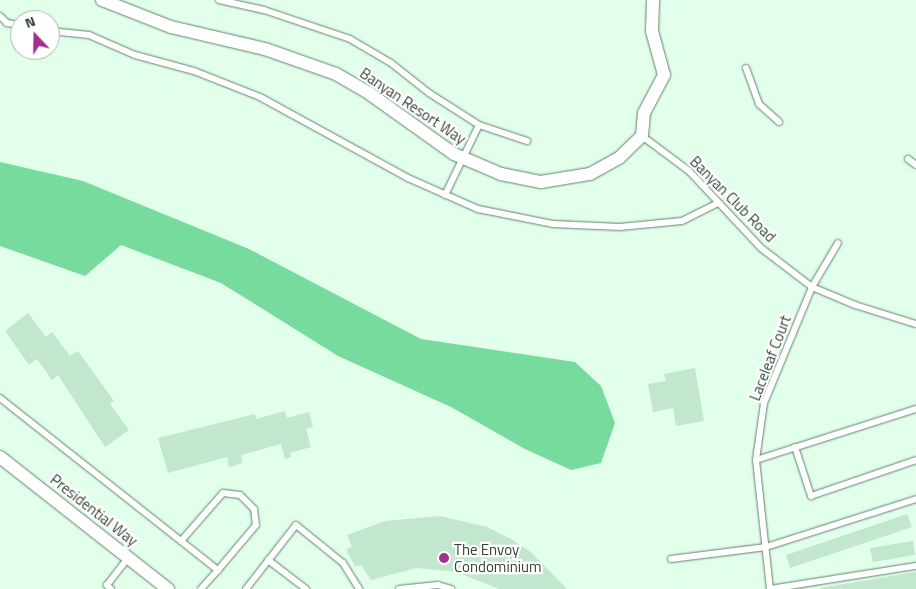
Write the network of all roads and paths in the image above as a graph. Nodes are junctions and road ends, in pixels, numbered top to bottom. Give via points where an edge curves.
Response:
1 (102, 0) edge
2 (219, 0) edge
3 (653, 0) edge
4 (0, 16) edge
5 (10, 24) edge
6 (60, 32) edge
7 (746, 68) dead end
8 (779, 122) dead end
9 (479, 125) junction
10 (642, 136) junction
11 (528, 141) dead end
12 (462, 158) junction
13 (908, 159) dead end
14 (916, 165) edge
15 (445, 195) junction
16 (718, 203) junction
17 (838, 243) dead end
18 (812, 286) junction
19 (916, 324) edge
20 (0, 398) edge
21 (916, 409) edge
22 (795, 448) junction
23 (0, 457) edge
24 (756, 460) junction
25 (916, 460) edge
26 (916, 500) edge
27 (181, 541) junction
28 (766, 547) junction
29 (128, 558) junction
30 (671, 559) dead end
31 (268, 560) junction
32 (916, 566) edge
33 (218, 570) junction
34 (111, 589) edge
35 (168, 589) edge
36 (201, 589) edge
37 (246, 589) edge
38 (306, 589) edge
39 (359, 589) edge
40 (399, 589) edge
41 (451, 589) edge
42 (770, 589) edge

1 - 12 street, Banyan Resort Way via 171,27 265,49 336,74 376,98 436,144
2 - 9 lane via 264,10 350,39 392,63 429,93
3 - 10 street via 652,31 664,75 644,112
4 - 5 lane
6 - 15 lane via 89,36 260,97
7 - 8 lane via 759,104
9 - 11 lane
9 - 12 lane
10 - 12 street, Banyan Resort Way via 604,167 558,182 522,180
10 - 16 lane, Banyan Club Road via 689,171
12 - 15 lane
13 - 14 lane
15 - 16 lane via 478,209 553,224 620,227 682,221
16 - 18 lane, Banyan Club Road via 761,248
17 - 18 lane, Laceleaf Court
18 - 19 lane, Banyan Club Road via 855,305
18 - 24 lane, Laceleaf Court via 767,395
20 - 27 lane
21 - 22 lane
22 - 24 lane
22 - 25 lane via 811,496
23 - 29 street, Presidential Way
24 - 28 lane, Laceleaf Court
26 - 28 lane
27 - 33 lane
27 - 33 lane via 223,493 240,495 254,509 256,525
28 - 30 lane
28 - 42 lane, Laceleaf Court
29 - 34 lane via 107,585
29 - 35 street, Presidential Way
31 - 37 lane
31 - 38 lane
31 - 39 lane via 296,525 342,563
32 - 42 lane
33 - 36 lane
40 - 41 lane via 438,585

